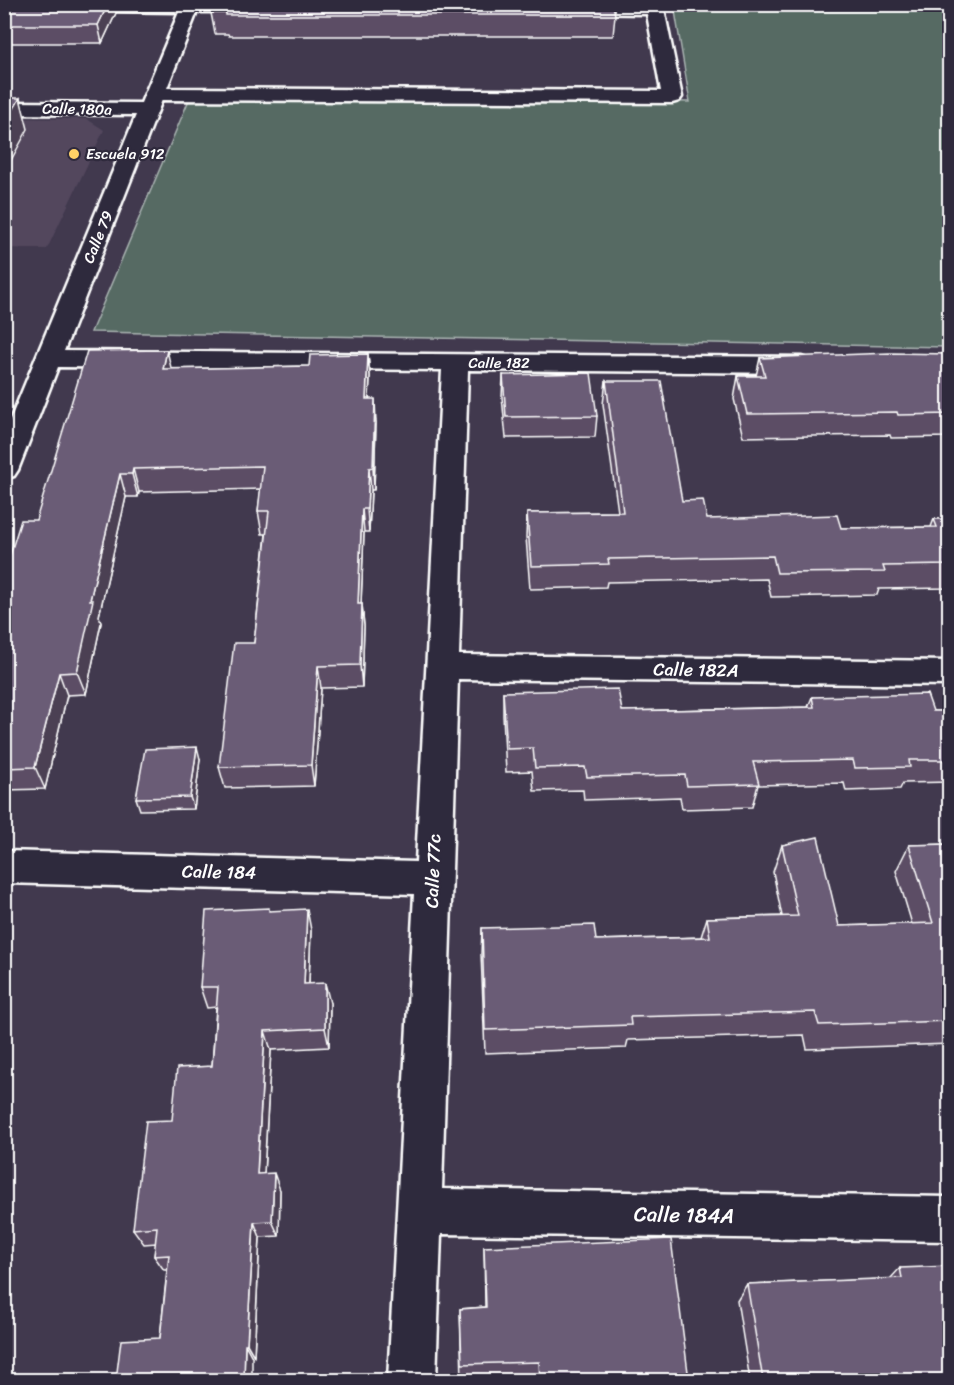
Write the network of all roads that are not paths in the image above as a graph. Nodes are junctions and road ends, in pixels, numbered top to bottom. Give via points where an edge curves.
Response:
1 (4, 5) edge
2 (191, 5) edge
3 (274, 7) edge
4 (655, 7) edge
5 (548, 8) edge
6 (152, 102) junction
7 (4, 108) edge
8 (49, 359) junction
9 (455, 362) junction
10 (832, 365) edge
11 (4, 470) edge
12 (442, 667) junction
13 (950, 674) edge
14 (4, 867) edge
15 (433, 878) junction
16 (419, 1211) junction
17 (950, 1220) edge
18 (412, 1380) edge

1 - 2 street
2 - 3 street
2 - 6 street, Calle 79
4 - 5 street
4 - 6 street, Calle 180a via 672,98
6 - 7 street, Calle 180a
6 - 8 street, Calle 79
8 - 9 street, Calle 182
8 - 11 street, Calle 79
9 - 10 street, Calle 182
9 - 12 street, Calle 77c
12 - 13 street, Calle 182A
12 - 15 street, Calle 77c
14 - 15 street, Calle 184
15 - 16 street, Calle 77c
16 - 17 street, Calle 184A
16 - 18 street, Calle 77c

